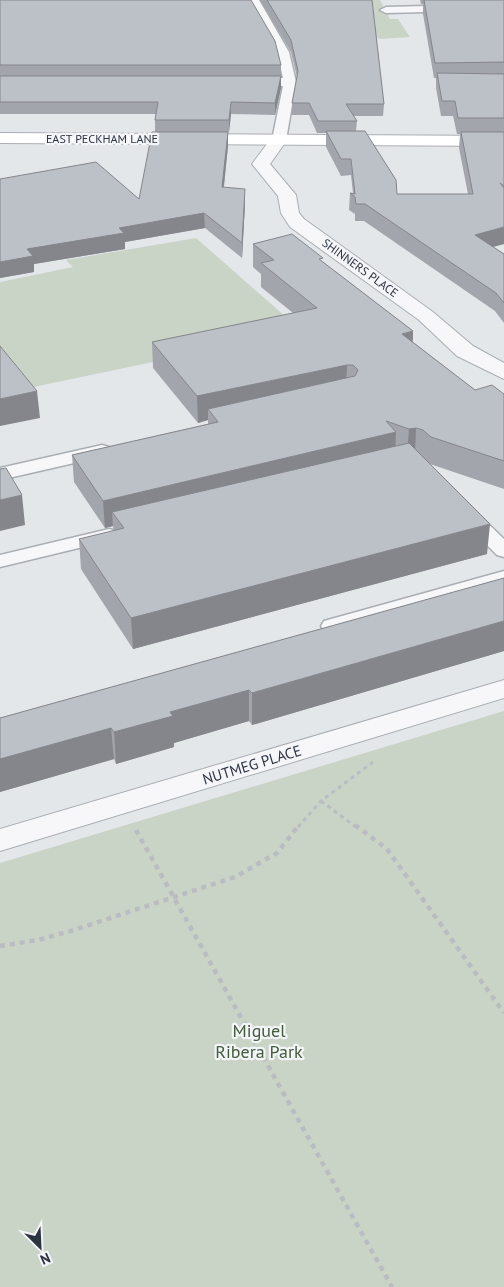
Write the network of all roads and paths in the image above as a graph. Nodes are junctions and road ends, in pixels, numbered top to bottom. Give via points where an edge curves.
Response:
1 (253, 0) edge
2 (504, 6) edge
3 (386, 10) dead end
4 (242, 82) edge
5 (290, 82) junction
6 (0, 138) edge
7 (279, 140) junction
8 (504, 141) edge
9 (504, 372) edge
10 (115, 448) edge
11 (0, 474) edge
12 (456, 503) edge
13 (125, 531) edge
14 (504, 551) edge
15 (0, 562) edge
16 (504, 577) edge
17 (314, 631) edge
18 (504, 689) edge
19 (374, 760) dead end
20 (321, 801) junction
21 (132, 823) dead end
22 (0, 840) edge
23 (175, 898) junction
24 (0, 946) edge
25 (504, 1013) edge
26 (392, 1287) edge

1 - 5 lane via 283,52
2 - 3 lane
4 - 5 lane
5 - 7 lane
6 - 7 street, EAST PECKHAM LANE
7 - 8 street, EAST PECKHAM LANE
7 - 9 street, SHINNERS PLACE via 261,164 287,194 290,213 297,223 426,316 465,351
10 - 11 lane
12 - 14 lane
13 - 15 lane
16 - 17 lane
18 - 22 street, NUTMEG PLACE
19 - 20 path
20 - 23 path via 277,853 235,877
20 - 25 path via 387,849
21 - 23 path
23 - 24 path via 38,940
23 - 26 path

